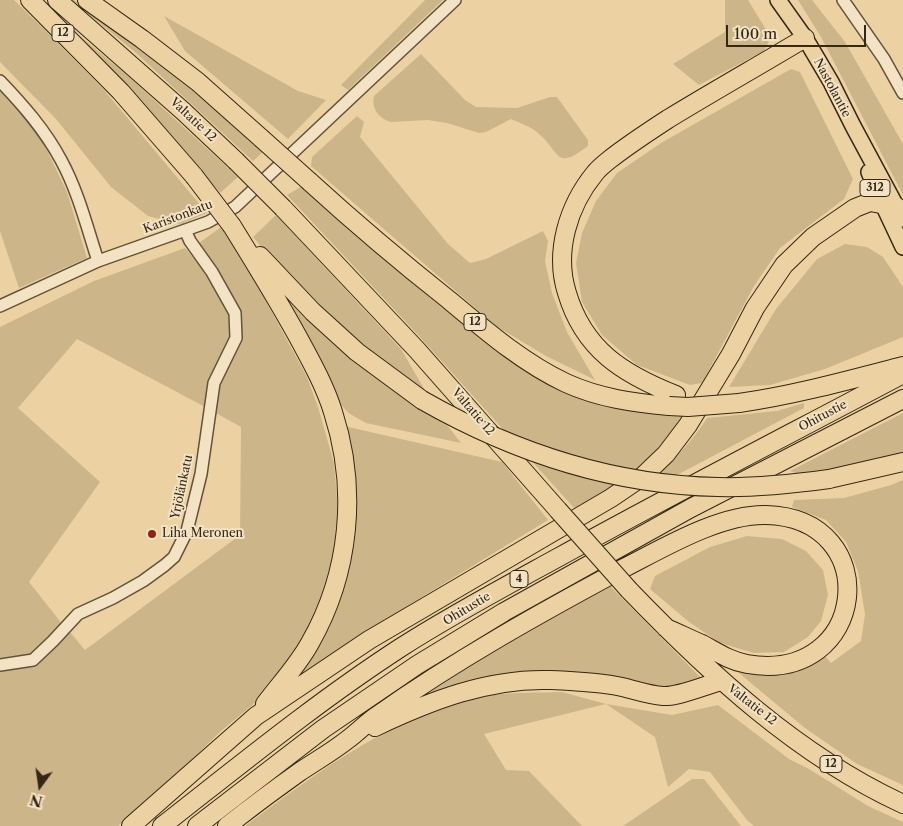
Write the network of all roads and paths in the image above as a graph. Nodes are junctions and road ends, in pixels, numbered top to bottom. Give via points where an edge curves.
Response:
1 (30, 0) edge
2 (57, 0) edge
3 (87, 0) edge
4 (455, 0) edge
5 (778, 0) edge
6 (843, 0) edge
7 (805, 38) junction
8 (0, 81) edge
9 (903, 93) edge
10 (894, 209) edge
11 (232, 226) junction
12 (185, 230) junction
13 (903, 247) edge
14 (98, 261) junction
15 (0, 306) edge
16 (903, 366) edge
17 (903, 374) edge
18 (903, 399) edge
19 (672, 400) junction
20 (903, 462) edge
21 (666, 628) junction
22 (0, 665) edge
23 (722, 682) junction
24 (256, 716) junction
25 (348, 740) junction
26 (903, 804) edge
27 (131, 826) edge
28 (162, 826) edge
29 (197, 826) edge
30 (227, 826) edge

1 - 11 highway, 12, bridge via 121,92 194,176
2 - 21 highway, Valtatie 12 / 12, bridge via 183,111 284,208 418,350
3 - 19 highway, 12, bridge via 198,82 380,244 518,354 566,383 613,399
4 - 12 street, Karistonkatu via 235,207
5 - 7 main road, Nastolantie / 312
6 - 9 street
7 - 10 main road, Nastolantie / 312 via 831,82
7 - 19 highway via 671,117 622,150 596,172 572,212 561,264 572,311 600,352
8 - 14 street via 44,133 61,160
10 - 13 main road, Nastolantie / 312
10 - 24 highway via 870,202 856,208 813,237 784,265 688,425 666,454 642,477 369,640
11 - 20 highway, 12, bridge via 313,312 357,352 422,400 460,422 535,453 604,473 646,481 718,487 829,479
11 - 24 highway via 273,291 333,411 343,449 348,516 344,550 324,616 310,644
12 - 14 street, Karistonkatu
12 - 22 street, Yrjölänkatu via 235,314 236,338 214,383 201,474 187,530 165,566 78,614 33,660
14 - 15 street, Karistonkatu
16 - 19 highway, bridge via 777,398 740,403
17 - 28 highway, Ohitustie / 4 via 671,495 400,648 304,715
18 - 29 highway, Ohitustie / 4 via 691,508 416,665 323,729
21 - 23 highway, Valtatie 12 / 12
21 - 25 highway via 745,663 786,664 822,647 835,633 844,613 848,592 844,563 822,534 807,525 776,516 754,515 726,520 564,600 418,688 375,716
23 - 25 highway via 664,696 581,682 548,680 496,684 431,702
23 - 26 highway, Valtatie 12 / 12 via 834,766
24 - 27 highway
25 - 30 highway

